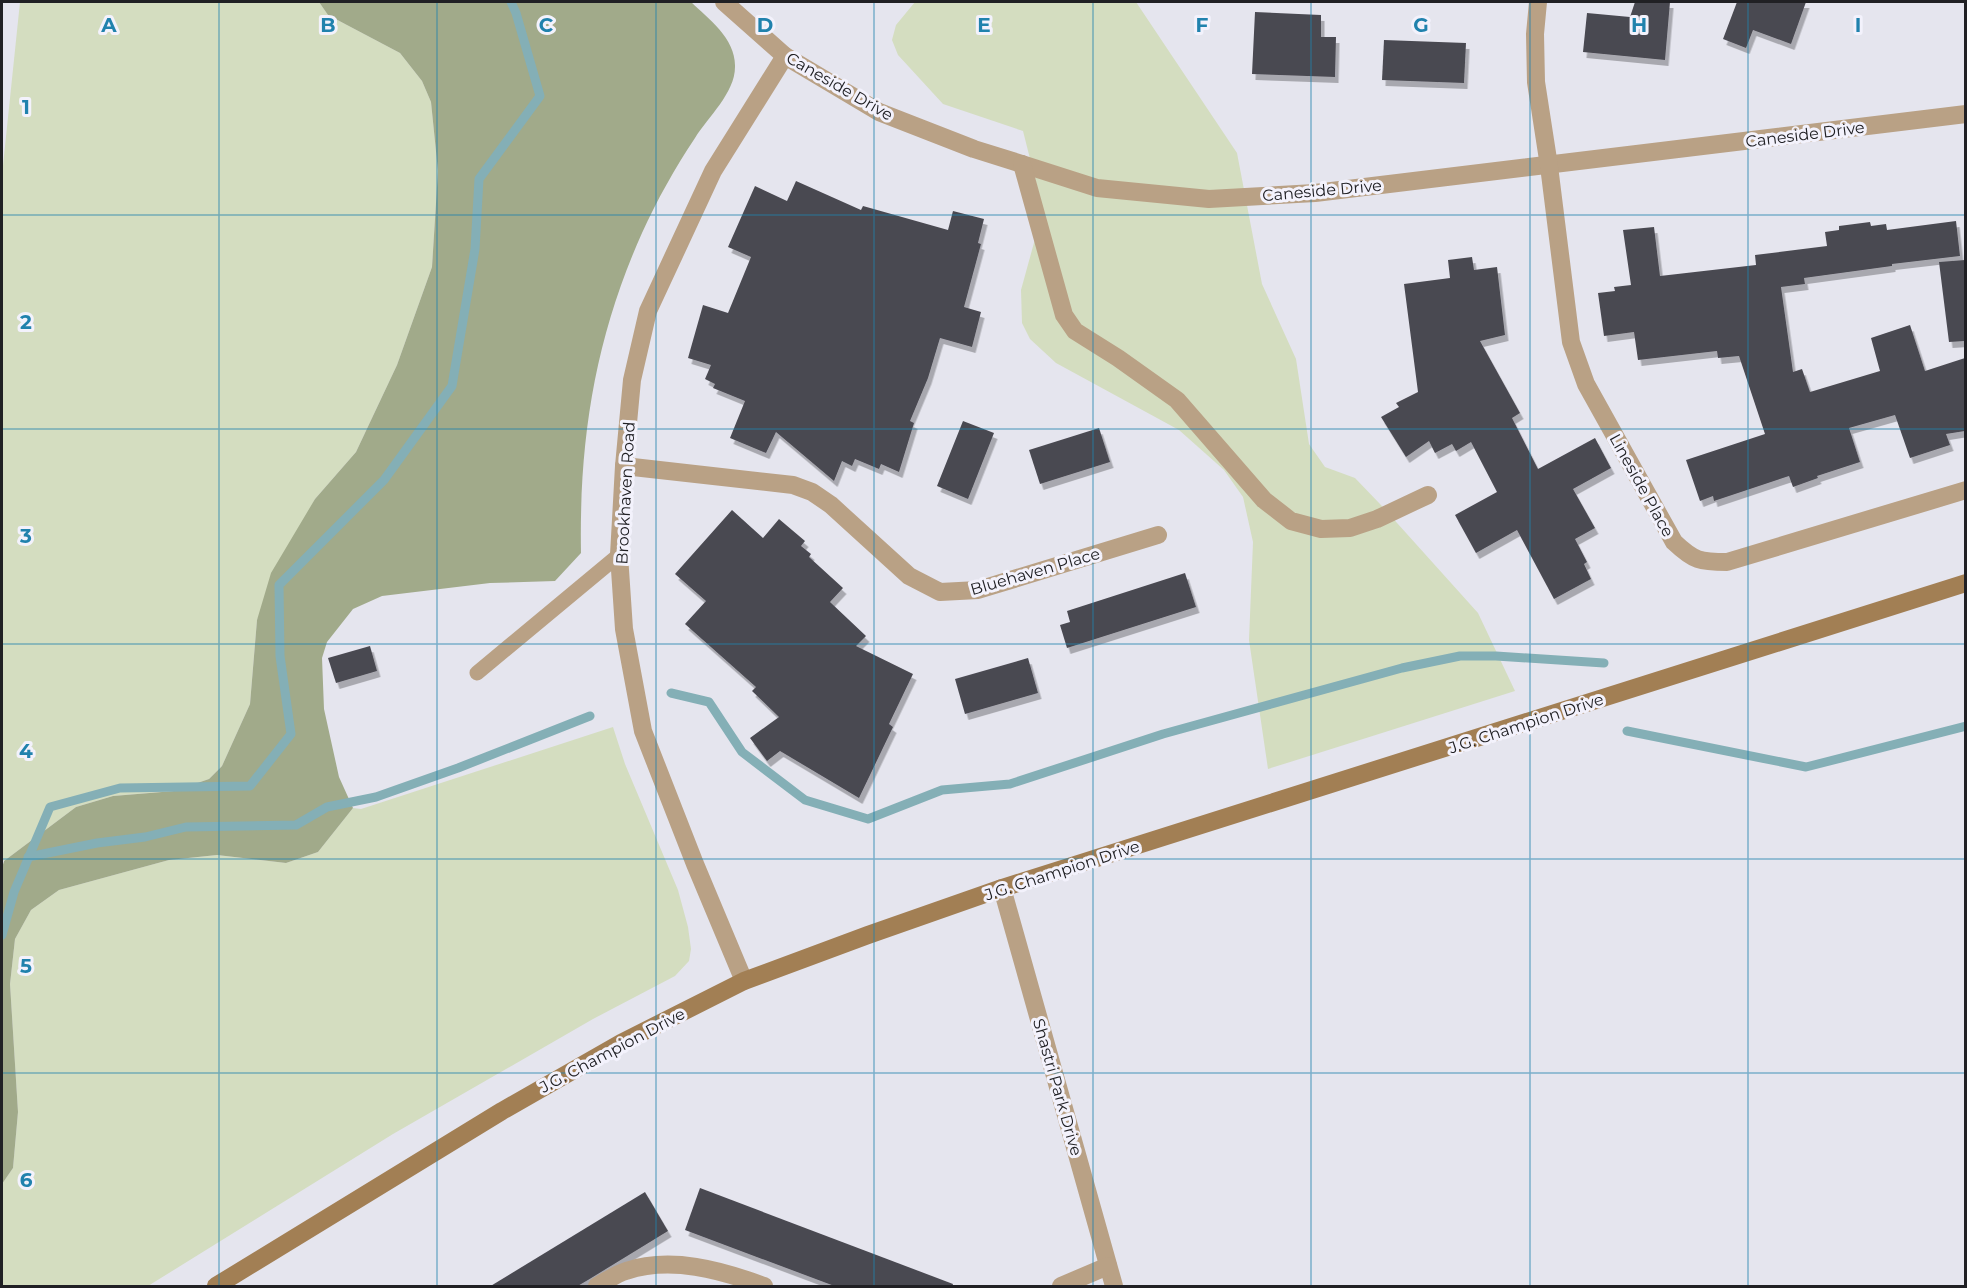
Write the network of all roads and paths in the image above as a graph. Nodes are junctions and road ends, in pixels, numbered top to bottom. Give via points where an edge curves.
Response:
1 (724, 2) edge
2 (1538, 2) edge
3 (785, 56) junction
4 (1965, 114) edge
5 (1022, 164) junction
6 (1549, 166) junction
7 (624, 466) junction
8 (1965, 490) edge
9 (1428, 495) dead end
10 (1158, 535) dead end
11 (619, 555) junction
12 (1965, 583) edge
13 (477, 672) dead end
14 (1002, 888) junction
15 (744, 981) junction
16 (1108, 1266) junction
17 (216, 1287) edge
18 (597, 1287) edge
19 (764, 1287) edge
20 (1061, 1287) edge
21 (1114, 1287) edge

1 - 3 street, Caneside Drive
2 - 6 street, Lineside Place via 1536,82
3 - 5 street, Caneside Drive via 879,112
3 - 7 street, Brookhaven Road via 713,171 648,311 632,380
4 - 6 street, Caneside Drive
5 - 6 street, Caneside Drive via 1097,188 1209,199 1315,193
5 - 9 street via 1064,315 1076,331 1177,400 1264,500 1291,521 1321,529 1350,528
6 - 8 street, Lineside Place via 1571,342 1586,384 1660,521 1690,558 1727,562
7 - 10 street, Bluehaven Place via 793,485 812,492 909,576 940,592 978,590
7 - 11 street, Brookhaven Road
11 - 13 lane
11 - 15 street, Brookhaven Road via 624,629 643,731
12 - 14 main road, J.G. Champion Drive
14 - 15 main road, J.G. Champion Drive
14 - 16 street, Shastri Park Drive
15 - 17 main road, J.G. Champion Drive via 621,1043 502,1111
16 - 20 street
16 - 21 street, Shastri Park Drive
18 - 19 street via 625,1271 660,1263 695,1266

